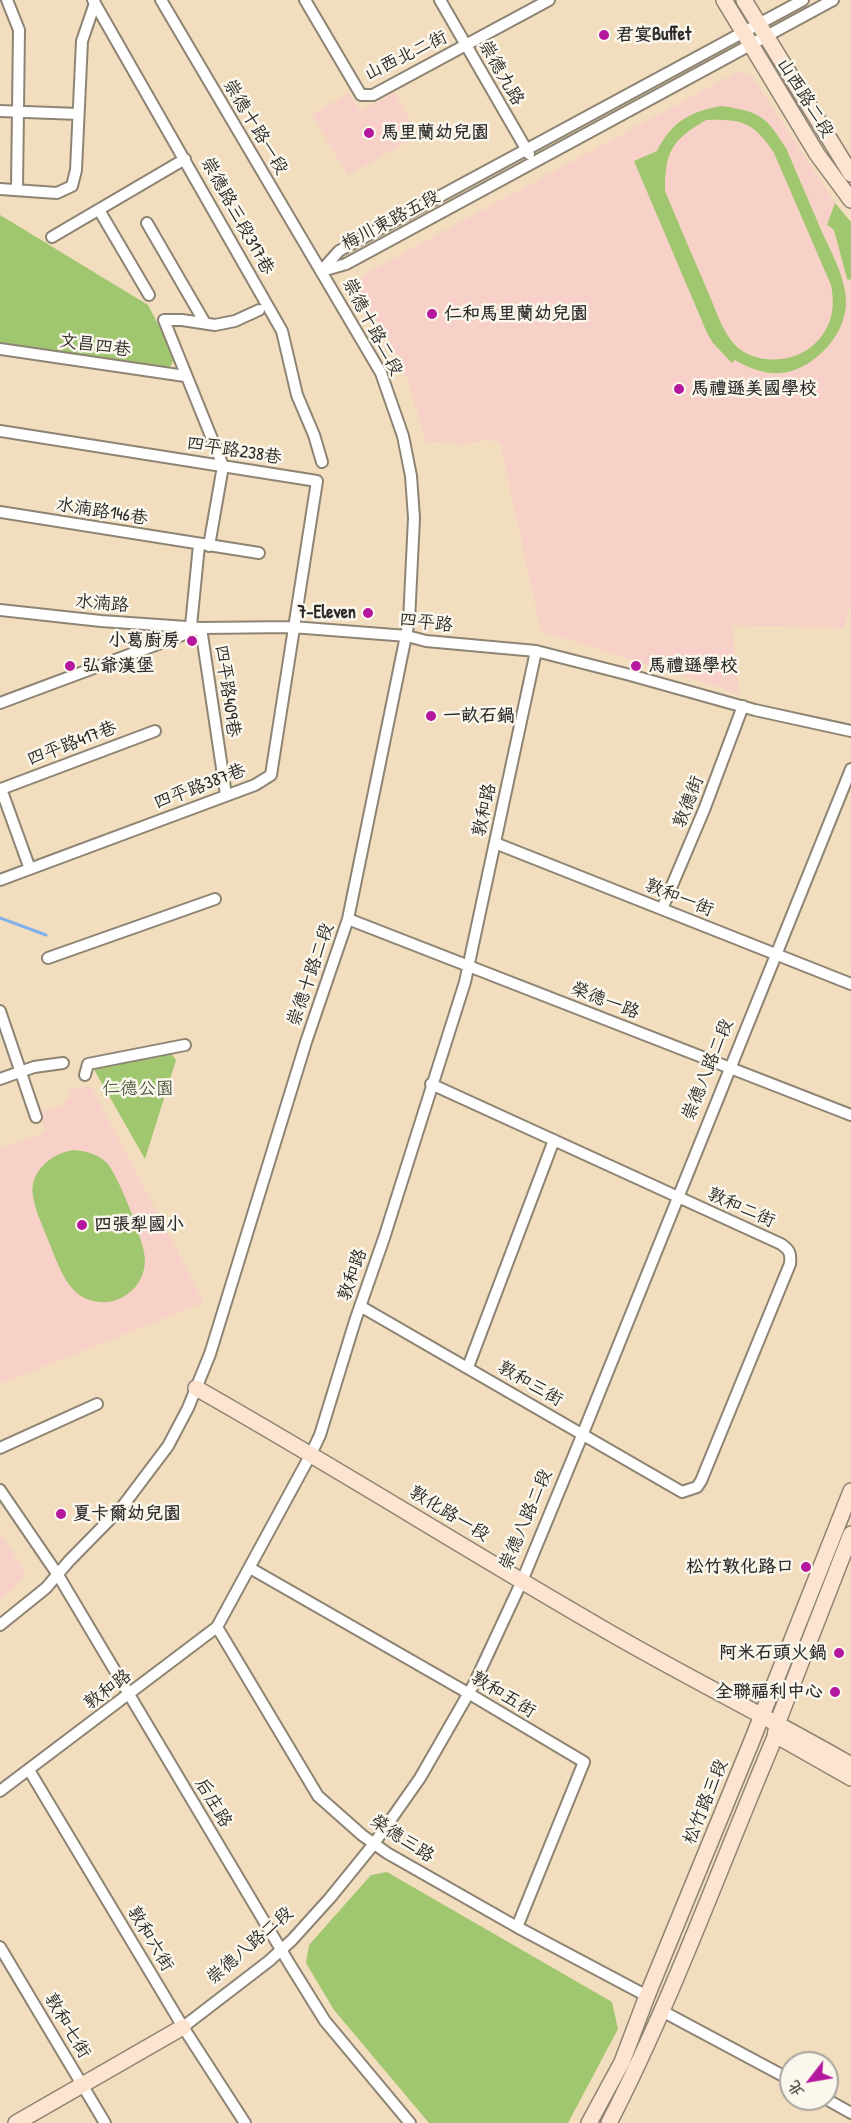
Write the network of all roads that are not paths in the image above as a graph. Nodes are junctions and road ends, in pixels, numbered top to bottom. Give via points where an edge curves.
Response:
1 (7, 0) edge
2 (161, 0) edge
3 (305, 0) edge
4 (440, 0) edge
5 (549, 0) edge
6 (724, 0) edge
7 (744, 0) edge
8 (803, 0) edge
9 (833, 0) edge
10 (94, 1) edge
11 (762, 30) junction
12 (746, 39) junction
13 (466, 45) junction
14 (0, 111) edge
15 (18, 111) junction
16 (78, 114) junction
17 (527, 149) junction
18 (185, 159) junction
19 (534, 163) junction
20 (851, 174) edge
21 (0, 189) edge
22 (17, 189) junction
23 (851, 200) edge
24 (99, 210) junction
25 (147, 223) dead end
26 (52, 237) dead end
27 (322, 271) junction
28 (149, 295) dead end
29 (259, 310) dead end
30 (205, 323) junction
31 (0, 349) edge
32 (186, 376) junction
33 (0, 431) edge
34 (322, 462) dead end
35 (223, 466) junction
36 (0, 512) edge
37 (204, 546) junction
38 (259, 553) dead end
39 (0, 610) edge
40 (196, 627) junction
41 (292, 627) junction
42 (407, 636) junction
43 (536, 651) junction
44 (0, 703) edge
45 (743, 706) junction
46 (155, 731) dead end
47 (851, 731) edge
48 (851, 770) edge
49 (0, 789) edge
50 (226, 795) junction
51 (495, 843) junction
52 (30, 869) junction
53 (0, 880) edge
54 (215, 899) dead end
55 (662, 909) junction
56 (348, 919) junction
57 (776, 955) junction
58 (48, 958) dead end
59 (468, 966) junction
60 (851, 984) edge
61 (0, 1011) edge
62 (185, 1045) dead end
63 (63, 1063) dead end
64 (729, 1067) junction
65 (20, 1072) junction
66 (85, 1075) dead end
67 (0, 1079) edge
68 (431, 1084) junction
69 (851, 1115) edge
70 (36, 1117) dead end
71 (554, 1140) junction
72 (679, 1198) junction
73 (360, 1306) junction
74 (468, 1367) junction
75 (196, 1388) junction
76 (97, 1404) dead end
77 (583, 1434) junction
78 (0, 1448) edge
79 (311, 1454) junction
80 (0, 1490) edge
81 (851, 1491) edge
82 (682, 1492) joint
83 (851, 1534) edge
84 (250, 1568) junction
85 (58, 1575) junction
86 (522, 1581) junction
87 (0, 1625) edge
88 (217, 1627) junction
89 (468, 1693) junction
90 (129, 1694) junction
91 (762, 1716) junction
92 (777, 1724) junction
93 (851, 1765) edge
94 (29, 1770) junction
95 (851, 1778) edge
96 (0, 1791) edge
97 (373, 1845) junction
98 (517, 1927) junction
99 (0, 1947) edge
100 (281, 1950) junction
101 (647, 1996) junction
102 (662, 2011) junction
103 (183, 2027) junction
104 (779, 2074) edge
105 (83, 2085) junction
106 (16, 2123) edge
107 (105, 2123) edge
108 (245, 2123) edge
109 (410, 2123) edge
110 (589, 2123) edge
111 (609, 2123) edge

1 - 15 street via 19,30
2 - 27 street, 崇德十路一段
3 - 13 street, 山西北二街 via 361,95 373,95
4 - 13 street, 崇德九路
5 - 13 street
6 - 12 street, 山西路二段
7 - 11 street, 山西路二段
8 - 11 street, 梅川東路五段
9 - 11 street, 梅川東路五段
10 - 16 street via 82,41
10 - 18 street, 崇德路三段317巷
11 - 12 street, 梅川東路五段
11 - 20 street, 山西路二段
12 - 17 street, 梅川東路五段
12 - 19 street, 梅川東路五段
12 - 23 street, 山西路二段 via 817,154
13 - 17 street, 崇德九路
14 - 15 street
15 - 16 street
15 - 22 street
16 - 22 street via 72,186 57,193
17 - 19 street, 崇德九路
17 - 27 street, 梅川東路五段 via 339,251
18 - 24 street
18 - 34 street, 崇德路三段317巷 via 282,331 297,395
19 - 27 street, 梅川東路五段 via 346,264
21 - 22 street
24 - 26 street
24 - 28 street
25 - 30 street
27 - 42 street, 崇德十路二段 via 381,373 410,465 414,518
29 - 30 street via 235,321
30 - 32 street via 164,320
31 - 32 street, 文昌四巷
32 - 35 street
33 - 35 street, 四平路238巷
35 - 37 street, 四平路409巷
35 - 41 street, 四平路238巷 via 317,482
36 - 37 street, 水湳路146巷
37 - 38 street, 水湳路146巷
37 - 40 street, 四平路409巷
39 - 40 street, 水湳路
40 - 41 street, 四平路
40 - 44 street, 四平路
40 - 50 street, 四平路409巷
41 - 42 street, 四平路
41 - 50 street, 四平路387巷 via 271,775
42 - 43 street, 四平路
42 - 56 street, 崇德十路二段
43 - 45 street, 四平路
43 - 51 street, 敦和路
45 - 47 street, 四平路
45 - 55 street, 敦德街
46 - 49 street, 四平路417巷
48 - 57 street, 崇德八路二段
49 - 52 street, 四平路417巷
50 - 52 street, 四平路387巷
51 - 55 street, 敦和一街
51 - 59 street, 敦和路
52 - 53 street, 四平路387巷
54 - 58 street
55 - 57 street, 敦和一街
56 - 59 street, 榮德一路
56 - 75 street, 崇德十路二段
57 - 60 street, 敦和一街
57 - 64 street, 崇德八路二段
59 - 64 street, 榮德一路
59 - 68 street, 敦和路
61 - 65 street
62 - 66 street via 88,1064
63 - 65 street
64 - 69 street, 榮德一路
64 - 72 street, 崇德八路二段
65 - 67 street
65 - 70 street
68 - 71 street, 敦和二街
68 - 73 street, 敦和路
71 - 72 street, 敦和二街
71 - 74 street
72 - 77 street, 崇德八路二段
72 - 82 street, 敦和二街 via 781,1244 791,1255 701,1481 697,1487
73 - 74 street, 敦和三街
73 - 79 street, 敦和路
74 - 77 street, 敦和三街
75 - 79 street, 敦化路一段
75 - 85 street, 崇德十路二段 via 168,1446 122,1507
76 - 78 street
77 - 82 street, 敦和三街
77 - 86 street, 崇德八路二段
79 - 84 street, 敦和路
79 - 86 street, 敦化路一段
80 - 85 street, 后庄路
81 - 91 street, 松竹路三段
83 - 92 street
84 - 88 street, 敦和路
84 - 89 street, 敦和五街
85 - 87 street, 崇德十路二段
85 - 90 street, 后庄路
86 - 89 street, 崇德八路二段
86 - 91 street, 敦化路一段
88 - 90 street, 敦和路
88 - 97 street, 榮德三路 via 318,1796
89 - 97 street, 崇德八路二段 via 420,1778
89 - 98 street, 敦和五街 via 584,1762
90 - 94 street, 敦和路
90 - 100 street, 后庄路
91 - 92 street, 敦化路一段
91 - 101 street, 松竹路三段
92 - 93 street, 敦化路一段
92 - 95 street, 敦化路一段 via 784,1740
92 - 102 street
94 - 96 street, 敦和路
94 - 103 street, 敦和六街
97 - 98 street, 榮德三路
97 - 100 street, 崇德八路二段
98 - 101 street, 榮德三路
99 - 105 street, 敦和七街
100 - 103 street, 崇德八路二段
100 - 109 street, 后庄路 via 325,2021
101 - 110 street, 松竹路三段 via 622,2062
102 - 104 street
102 - 111 street
103 - 105 street, 崇德八路二段
103 - 108 street, 敦和六街
105 - 106 street, 崇德八路二段
105 - 107 street, 敦和七街

